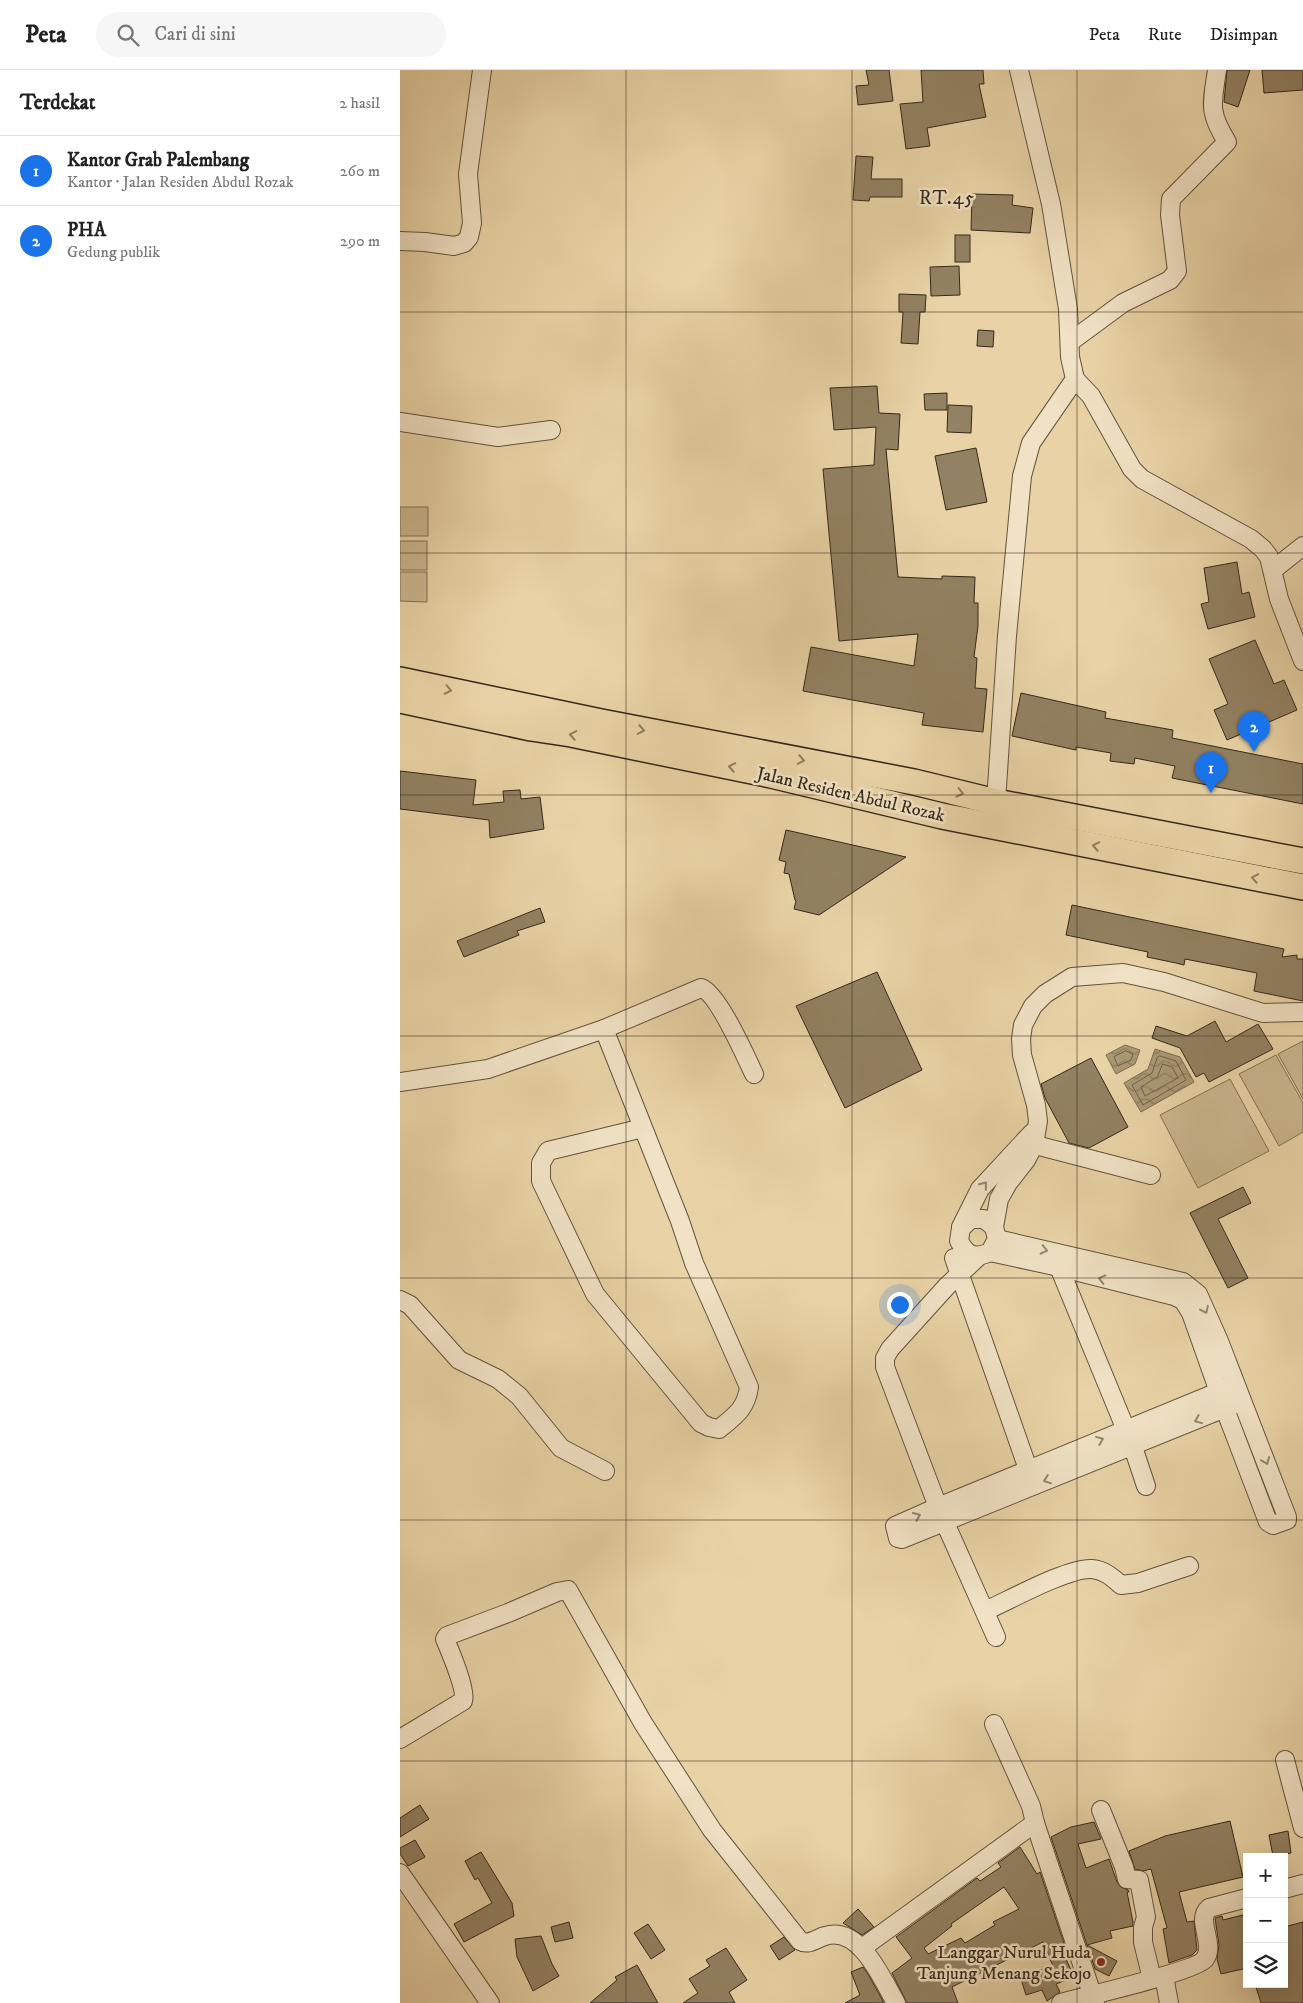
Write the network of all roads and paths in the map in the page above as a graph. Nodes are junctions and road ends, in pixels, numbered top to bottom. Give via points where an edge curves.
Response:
1 (482, 70) edge
2 (1019, 70) edge
3 (1217, 70) edge
4 (400, 241) edge
5 (1070, 342) junction
6 (1075, 379) junction
7 (400, 422) edge
8 (551, 430) dead end
9 (1303, 546) edge
10 (1273, 570) junction
11 (1303, 661) edge
12 (400, 680) edge
13 (400, 700) edge
14 (996, 802) junction
15 (1303, 861) edge
16 (1303, 887) edge
17 (1303, 1012) edge
18 (604, 1029) junction
19 (754, 1074) dead end
20 (400, 1082) edge
21 (643, 1128) junction
22 (1031, 1139) junction
23 (1151, 1175) dead end
24 (960, 1235) junction
25 (990, 1244) junction
26 (1059, 1267) junction
27 (954, 1273) junction
28 (1129, 1278) junction
29 (1188, 1295) junction
30 (400, 1300) edge
31 (1236, 1384) junction
32 (1219, 1392) junction
33 (1243, 1401) junction
34 (1225, 1409) junction
35 (1126, 1430) junction
36 (1133, 1447) junction
37 (1028, 1469) junction
38 (605, 1471) dead end
39 (1146, 1486) dead end
40 (941, 1514) junction
41 (1189, 1566) dead end
42 (985, 1611) junction
43 (996, 1637) dead end
44 (994, 1724) dead end
45 (400, 1739) edge
46 (1285, 1760) dead end
47 (1101, 1810) dead end
48 (1035, 1823) junction
49 (1303, 1828) edge
50 (400, 1873) edge
51 (1303, 1884) edge
52 (1288, 1888) edge
53 (1243, 1899) edge
54 (862, 1948) junction
55 (1158, 1977) junction
56 (1094, 1999) edge
57 (490, 2003) edge
58 (896, 2003) edge
59 (1061, 2003) edge
60 (1169, 2003) edge

1 - 4 street via 468,174 472,223 469,237 464,243 454,246
2 - 5 street via 1051,204 1068,308
3 - 5 street via 1213,112 1227,142 1171,199 1177,270 1170,280 1123,303
5 - 6 street
6 - 10 street via 1092,396 1132,469 1142,479 1251,539 1269,557
6 - 14 street via 1031,443 1022,476
7 - 8 street via 498,437
9 - 10 street
10 - 11 street via 1279,599
12 -> 14 highway, Jalan Residen Abdul Rozak via 914,782
16 -> 13 highway, Jalan Residen Abdul Rozak via 942,816 771,775
14 - 15 highway, Jalan Residen Abdul Rozak
17 - 22 street via 1263,1013 1164,982 1123,973 1072,978 1045,994 1033,1006 1023,1025 1022,1055 1036,1105
18 - 19 street via 701,988 706,989 729,1024
18 - 20 street via 488,1069
18 - 21 street
21 - 21 street via 694,1263 749,1387 747,1401 719,1429 701,1423 595,1294 540,1181 541,1163 548,1151
22 - 23 street
24 -> 22 street via 980,1189
22 - 25 street via 1026,1160 1002,1192 996,1207
24 - 25 street via 966,1251
24 - 25 street via 971,1220 984,1220
24 - 27 street
25 - 26 street
25 - 27 street
25 -> 28 street
28 -> 26 street
26 - 35 street
27 - 37 street
27 - 40 street via 885,1358 885,1367
28 - 29 street via 1174,1296
29 -> 31 street via 1198,1294
29 - 32 street via 1191,1313
30 - 38 street via 410,1305 459,1360 498,1379 519,1396 561,1448
31 - 32 street
31 - 33 street
32 - 34 street
32 - 35 street
33 - 34 street
33 -> 34 street via 1287,1517 1285,1521 1273,1525 1268,1522
34 -> 36 street
35 - 36 street
37 -> 35 street
36 - 39 street
36 -> 40 street
40 -> 37 street
40 - 42 street
41 - 42 street via 1138,1584 1122,1585 1106,1572 1090,1568 1066,1574
42 - 43 street
44 - 48 street via 1031,1806
45 - 54 street via 463,1701 462,1687 445,1639 447,1636 568,1590 643,1723 712,1830 800,1941 809,1943 824,1936 843,1934
46 - 49 street
47 - 55 street via 1127,1879 1139,1880 1146,1917 1143,1942
48 - 54 street
48 - 56 street
50 - 57 street
51 - 52 street
53 - 55 street via 1206,1910 1203,1916 1208,1943 1203,1961
54 - 58 street
55 - 56 street
55 - 60 street
56 - 59 street

